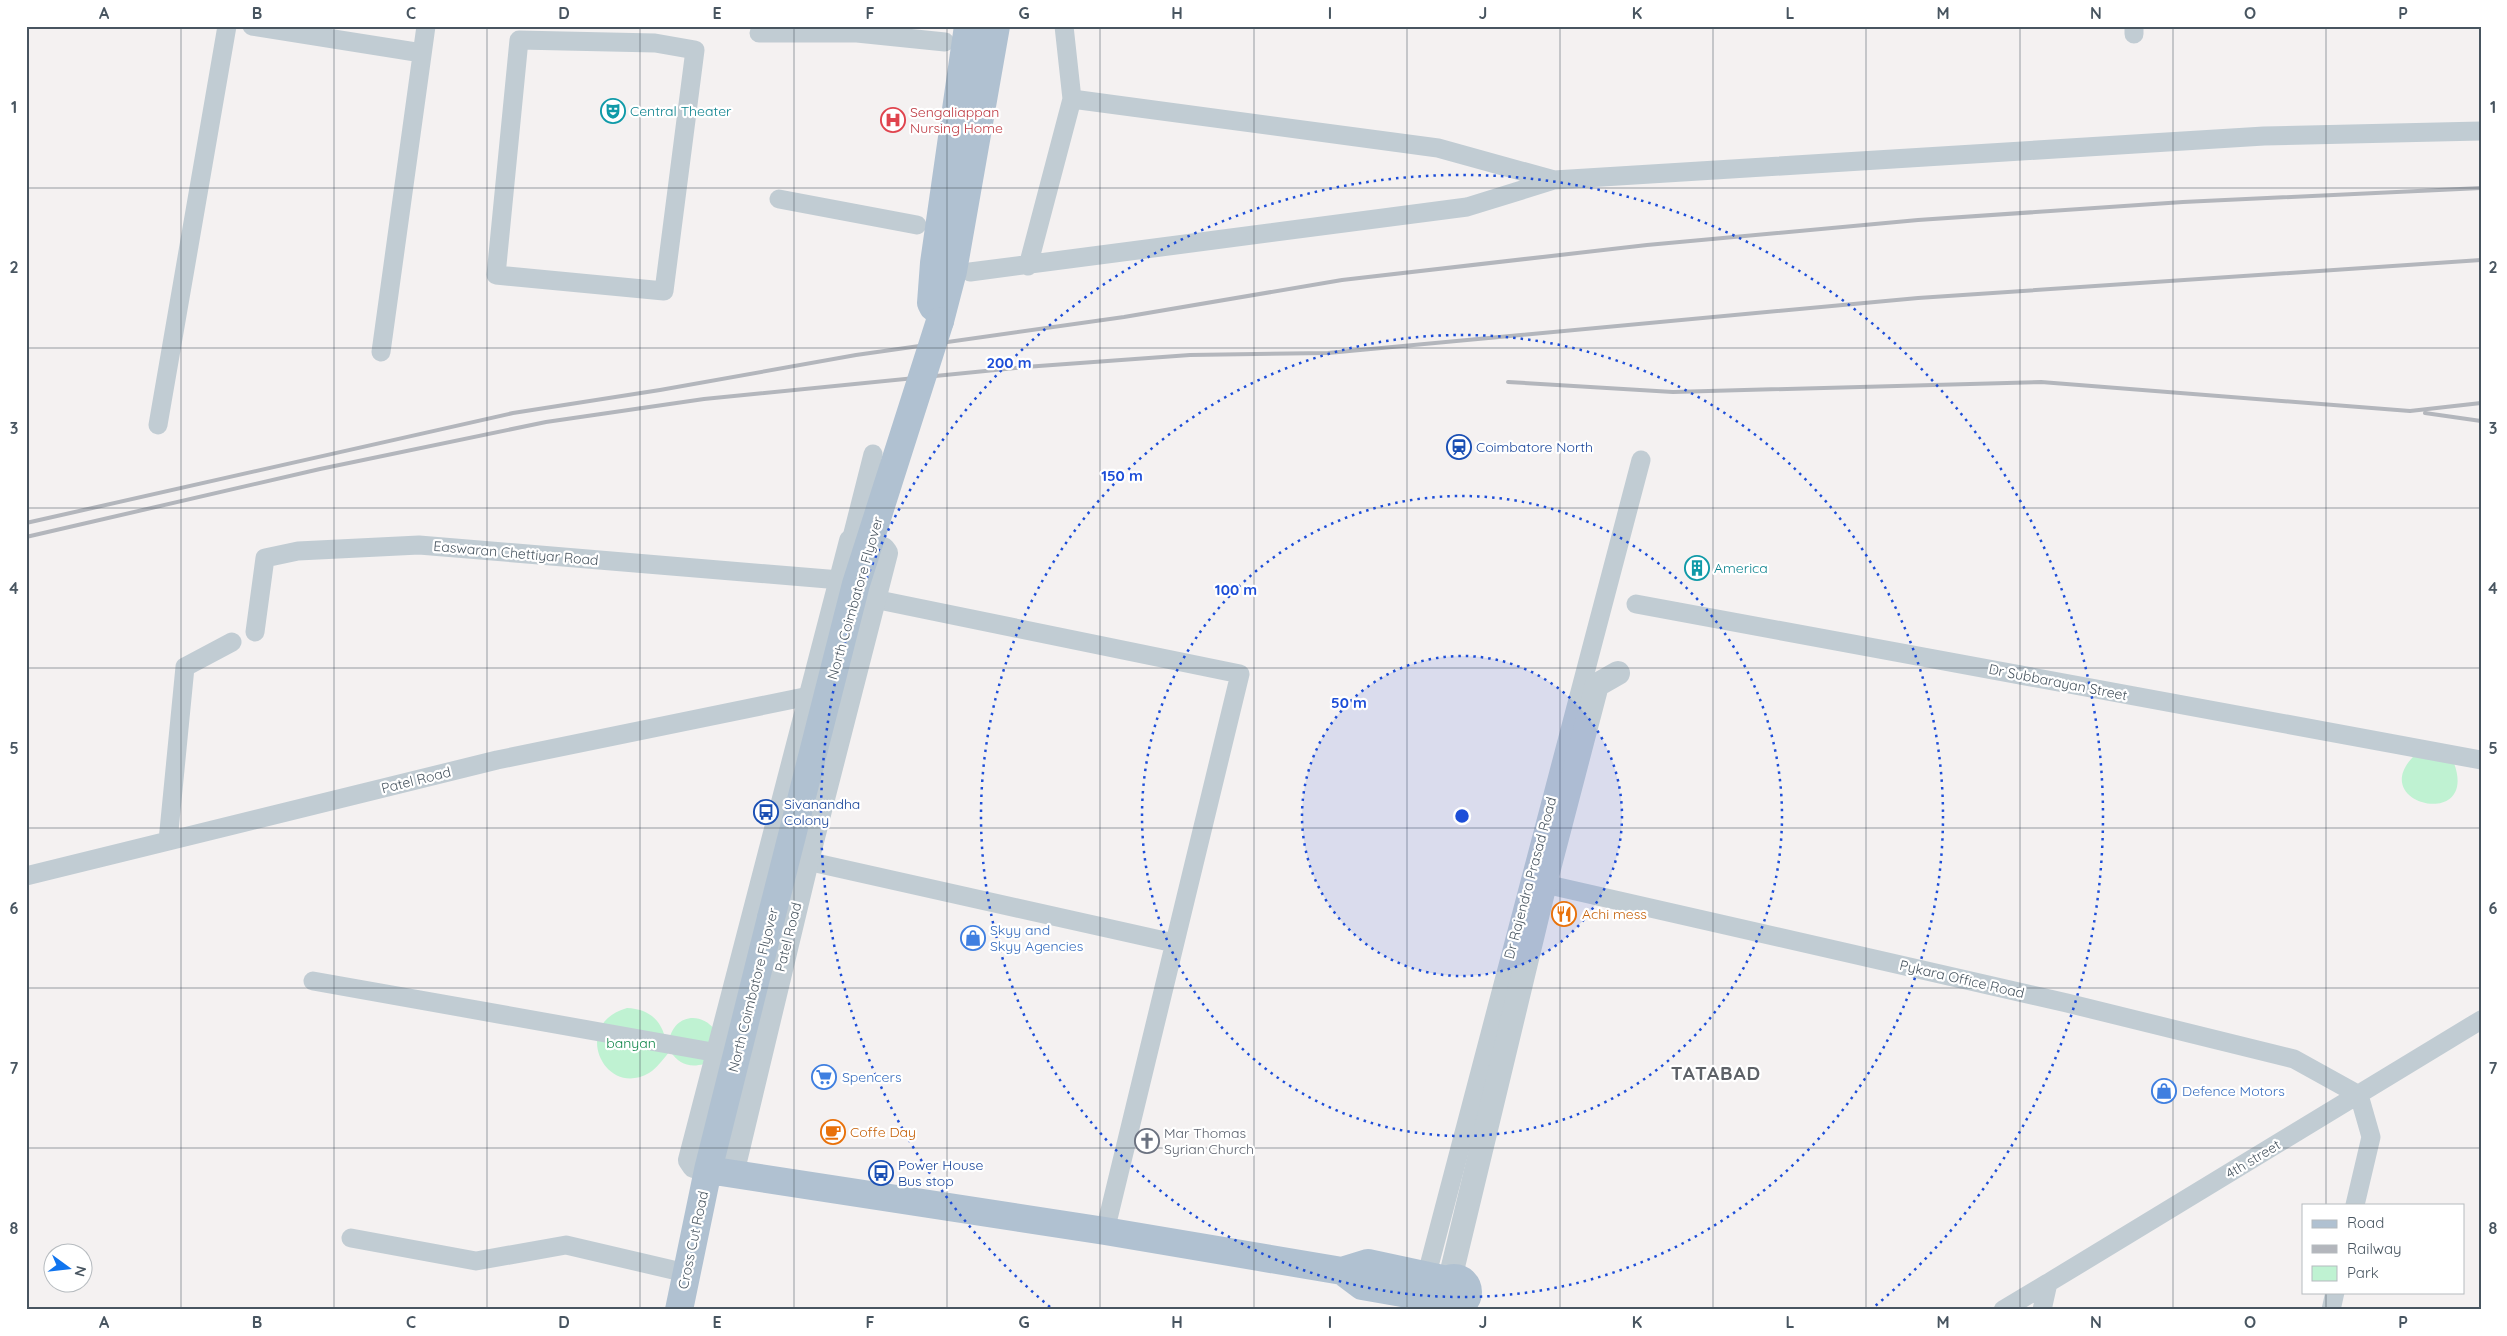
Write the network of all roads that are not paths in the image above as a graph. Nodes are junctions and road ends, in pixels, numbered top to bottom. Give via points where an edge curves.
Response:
1 (227, 26) edge
2 (252, 26) edge
3 (426, 26) edge
4 (968, 26) edge
5 (996, 26) edge
6 (1064, 26) edge
7 (760, 33) dead end
8 (656, 35) edge
9 (945, 42) dead end
10 (422, 53) junction
11 (1072, 99) junction
12 (2481, 131) edge
13 (1554, 180) junction
14 (779, 199) dead end
15 (917, 225) dead end
16 (1028, 266) junction
17 (970, 272) dead end
18 (940, 321) junction
19 (381, 352) dead end
20 (158, 425) dead end
21 (873, 454) dead end
22 (1642, 460) dead end
23 (851, 540) junction
24 (840, 580) junction
25 (874, 599) junction
26 (1636, 604) dead end
27 (255, 632) dead end
28 (232, 642) dead end
29 (809, 696) junction
30 (2481, 760) edge
31 (168, 841) junction
32 (807, 861) junction
33 (26, 876) edge
34 (1551, 886) junction
35 (1174, 944) junction
36 (313, 982) dead end
37 (2481, 1020) edge
38 (718, 1053) junction
39 (2359, 1095) junction
40 (720, 1172) junction
41 (2355, 1204) edge
42 (1105, 1231) junction
43 (351, 1238) dead end
44 (686, 1273) junction
45 (2048, 1282) junction
46 (1451, 1293) edge
47 (2335, 1294) edge
48 (678, 1310) edge
49 (2004, 1310) edge
50 (2042, 1310) edge
51 (2331, 1310) edge

1 - 20 street
2 - 10 street
3 - 10 street
4 - 18 main road via 934,263 931,303
5 - 18 main road, North Coimbatore Flyover via 955,261
6 - 11 street
7 - 9 street via 857,33
8 - 8 street via 695,50 664,291 496,275 519,40
10 - 19 street
11 - 13 street via 1438,148
11 - 16 street
12 - 13 street via 2264,136
13 - 16 street via 1467,207
14 - 15 street
16 - 17 street
18 - 40 main road, North Coimbatore Flyover, bridge via 856,584 723,1106
21 - 23 street
22 - 46 street, Dr Rajendra Prasad Road
23 - 24 street
23 - 25 street, Patel Road via 886,552
24 - 27 street, Easwaran Chettiyar Road via 419,545 298,551 265,558
24 - 29 street
25 - 32 street, Patel Road
25 - 35 street via 1240,674
26 - 30 street, Dr Subbarayan Street
28 - 31 street via 186,667
29 - 31 street, Patel Road via 497,760
29 - 38 street
31 - 33 street, Patel Road
32 - 35 street
32 - 40 street, Patel Road
34 - 34 street via 1597,685 1618,673
34 - 39 street, Pykara Office Road via 1812,943 2294,1060
34 - 46 street
35 - 42 street
36 - 38 street
37 - 39 street, 4th street
38 - 40 street via 690,1160 694,1166
39 - 41 street via 2371,1137
39 - 45 street, 4th street
40 - 42 main road
40 - 44 main road, Cross Cut Road
42 - 46 main road via 1342,1271 1362,1286
43 - 44 street via 476,1262 566,1245
44 - 48 main road, Cross Cut Road
45 - 49 street, 4th street
45 - 50 street
47 - 51 street

